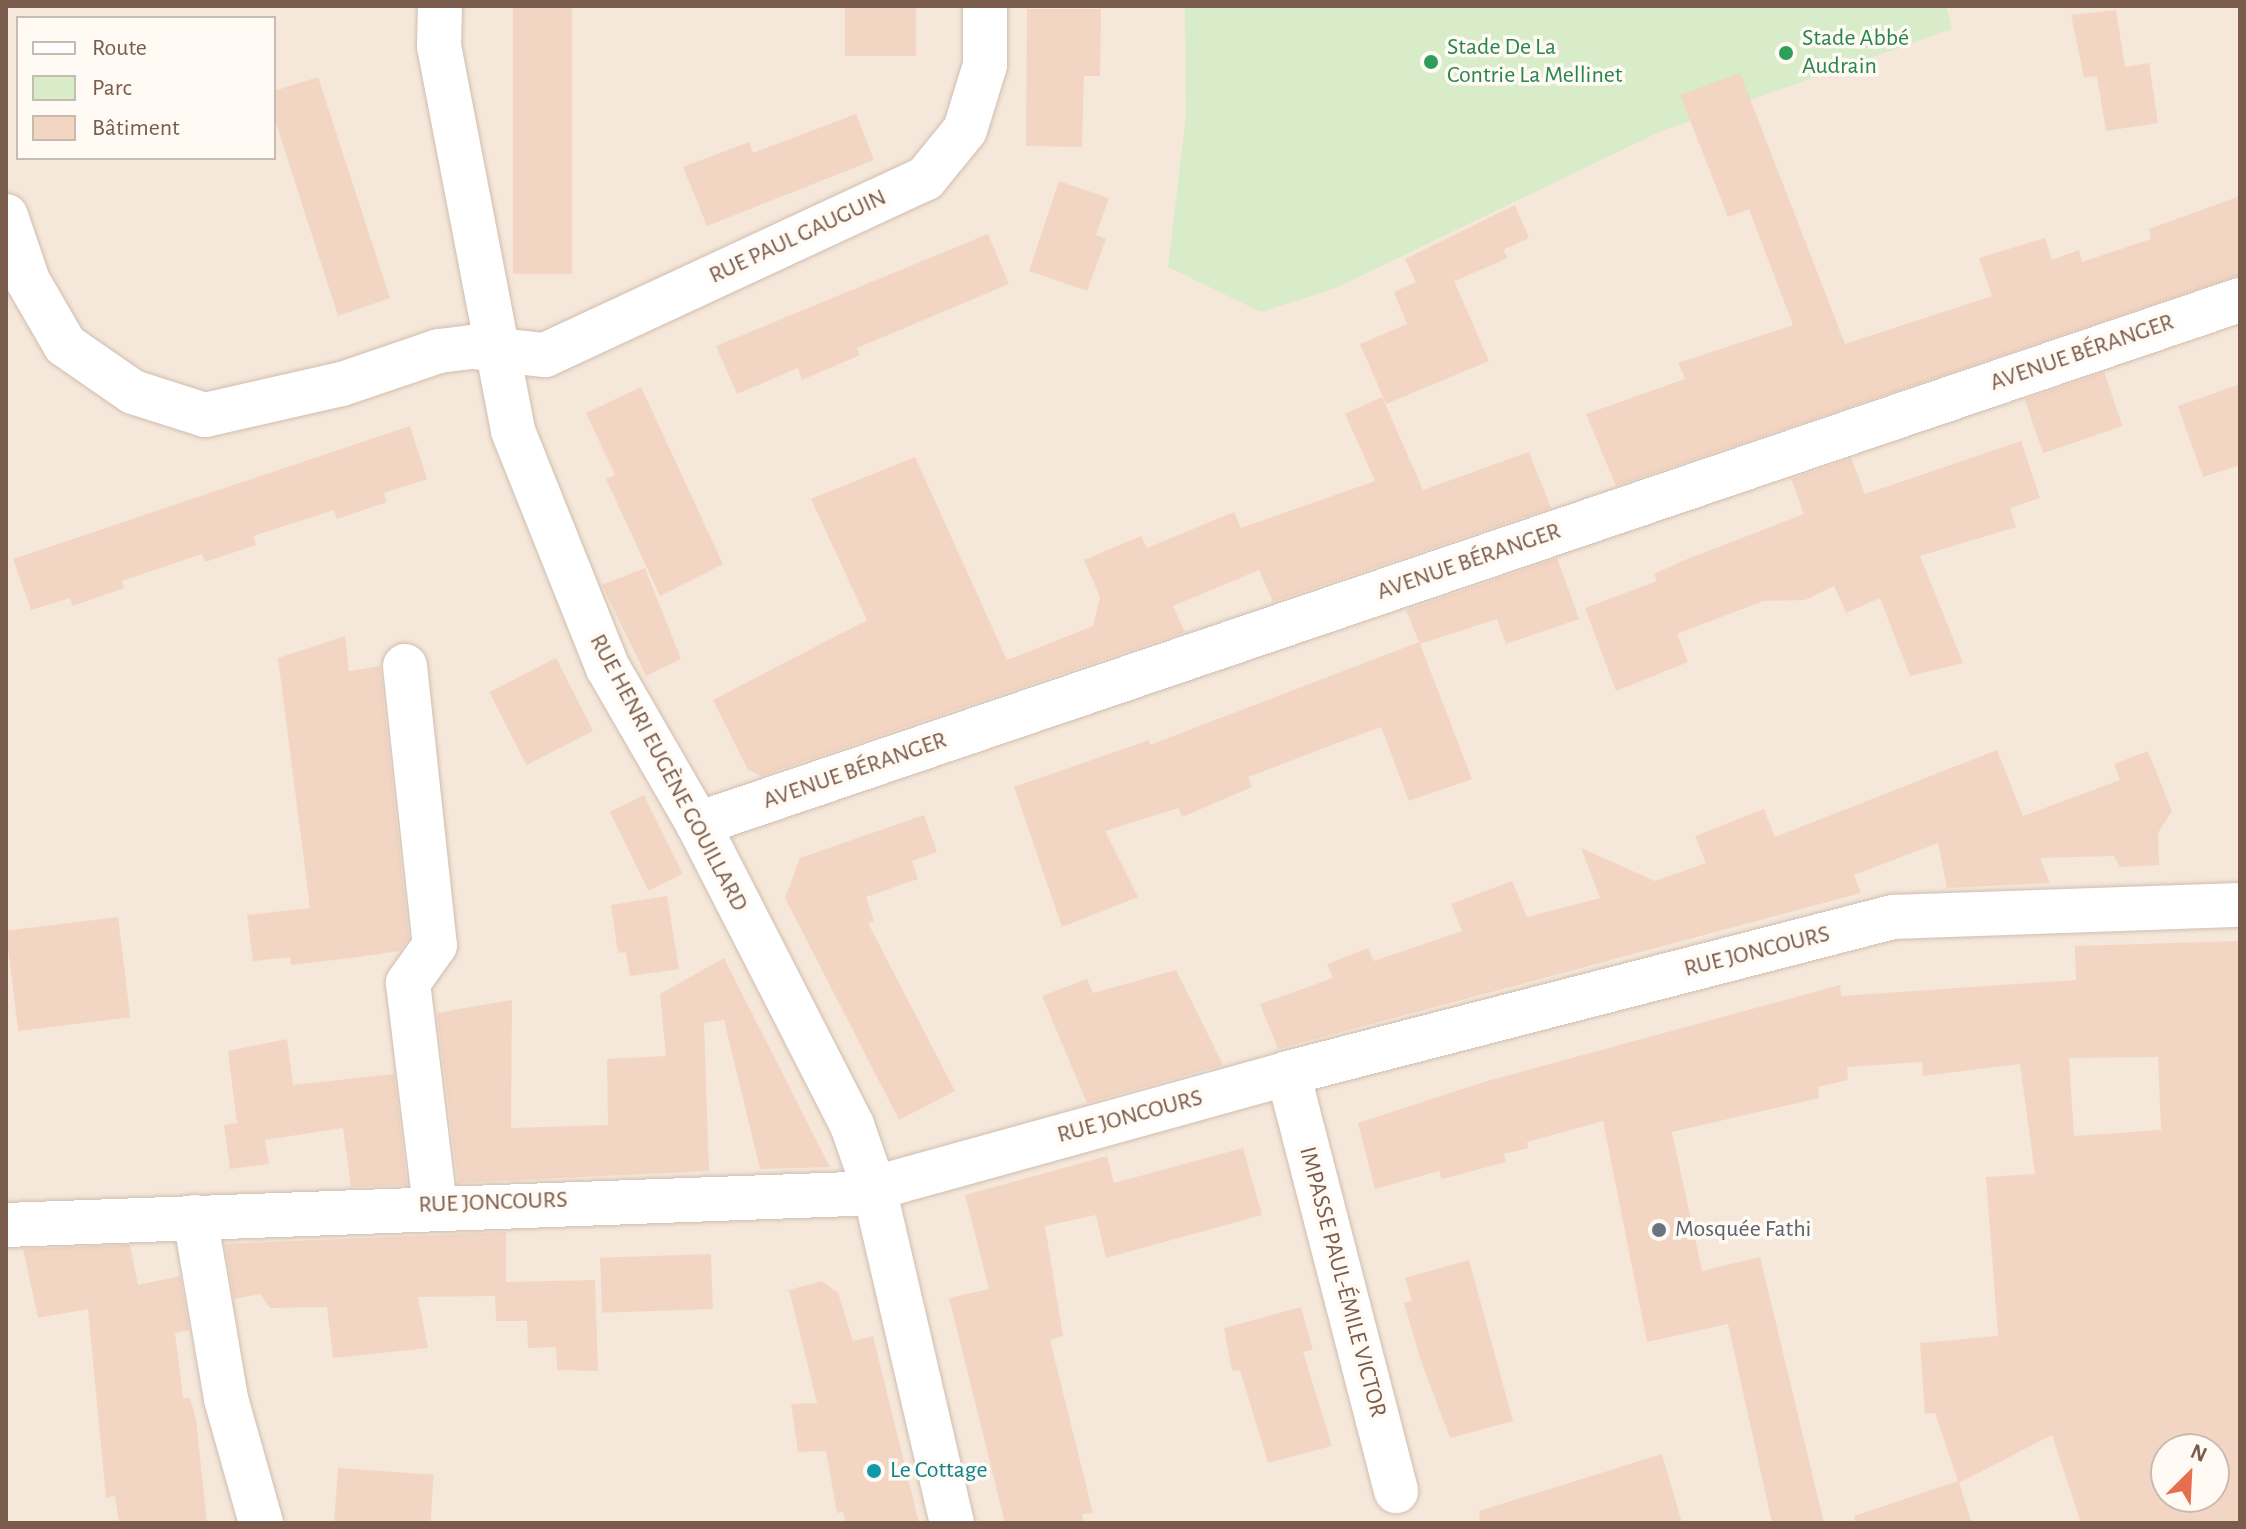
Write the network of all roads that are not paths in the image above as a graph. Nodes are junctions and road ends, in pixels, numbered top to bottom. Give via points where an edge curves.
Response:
1 (440, 6) edge
2 (985, 6) edge
3 (6, 216) edge
4 (2240, 300) edge
5 (495, 350) junction
6 (405, 666) dead end
7 (698, 824) junction
8 (2240, 905) edge
9 (1288, 1073) junction
10 (874, 1188) junction
11 (435, 1205) junction
12 (195, 1217) junction
13 (6, 1225) edge
14 (1396, 1491) dead end
15 (261, 1523) edge
16 (952, 1523) edge

1 - 5 street, RUE HENRI EUGÈNE GOUILLARD via 439,46
2 - 5 street, RUE PAUL GAUGUIN via 985,65 965,130 925,179 545,355
3 - 5 street, RUE PAUL GAUGUIN via 28,281 65,345 133,392 205,415 342,384 439,351
4 - 7 street, AVENUE BÉRANGER
5 - 7 street, RUE HENRI EUGÈNE GOUILLARD via 513,431 608,668
6 - 11 street via 435,945 408,983
7 - 10 street, RUE HENRI EUGÈNE GOUILLARD via 852,1125
8 - 9 street, RUE JONCOURS via 1893,917
9 - 10 street, RUE JONCOURS
9 - 14 street, IMPASSE PAUL-ÉMILE VICTOR
10 - 11 street, RUE JONCOURS via 853,1194
10 - 16 street, RUE HENRI EUGÈNE GOUILLARD
11 - 12 street, RUE JONCOURS
12 - 13 street, RUE JONCOURS
12 - 15 street via 226,1399

